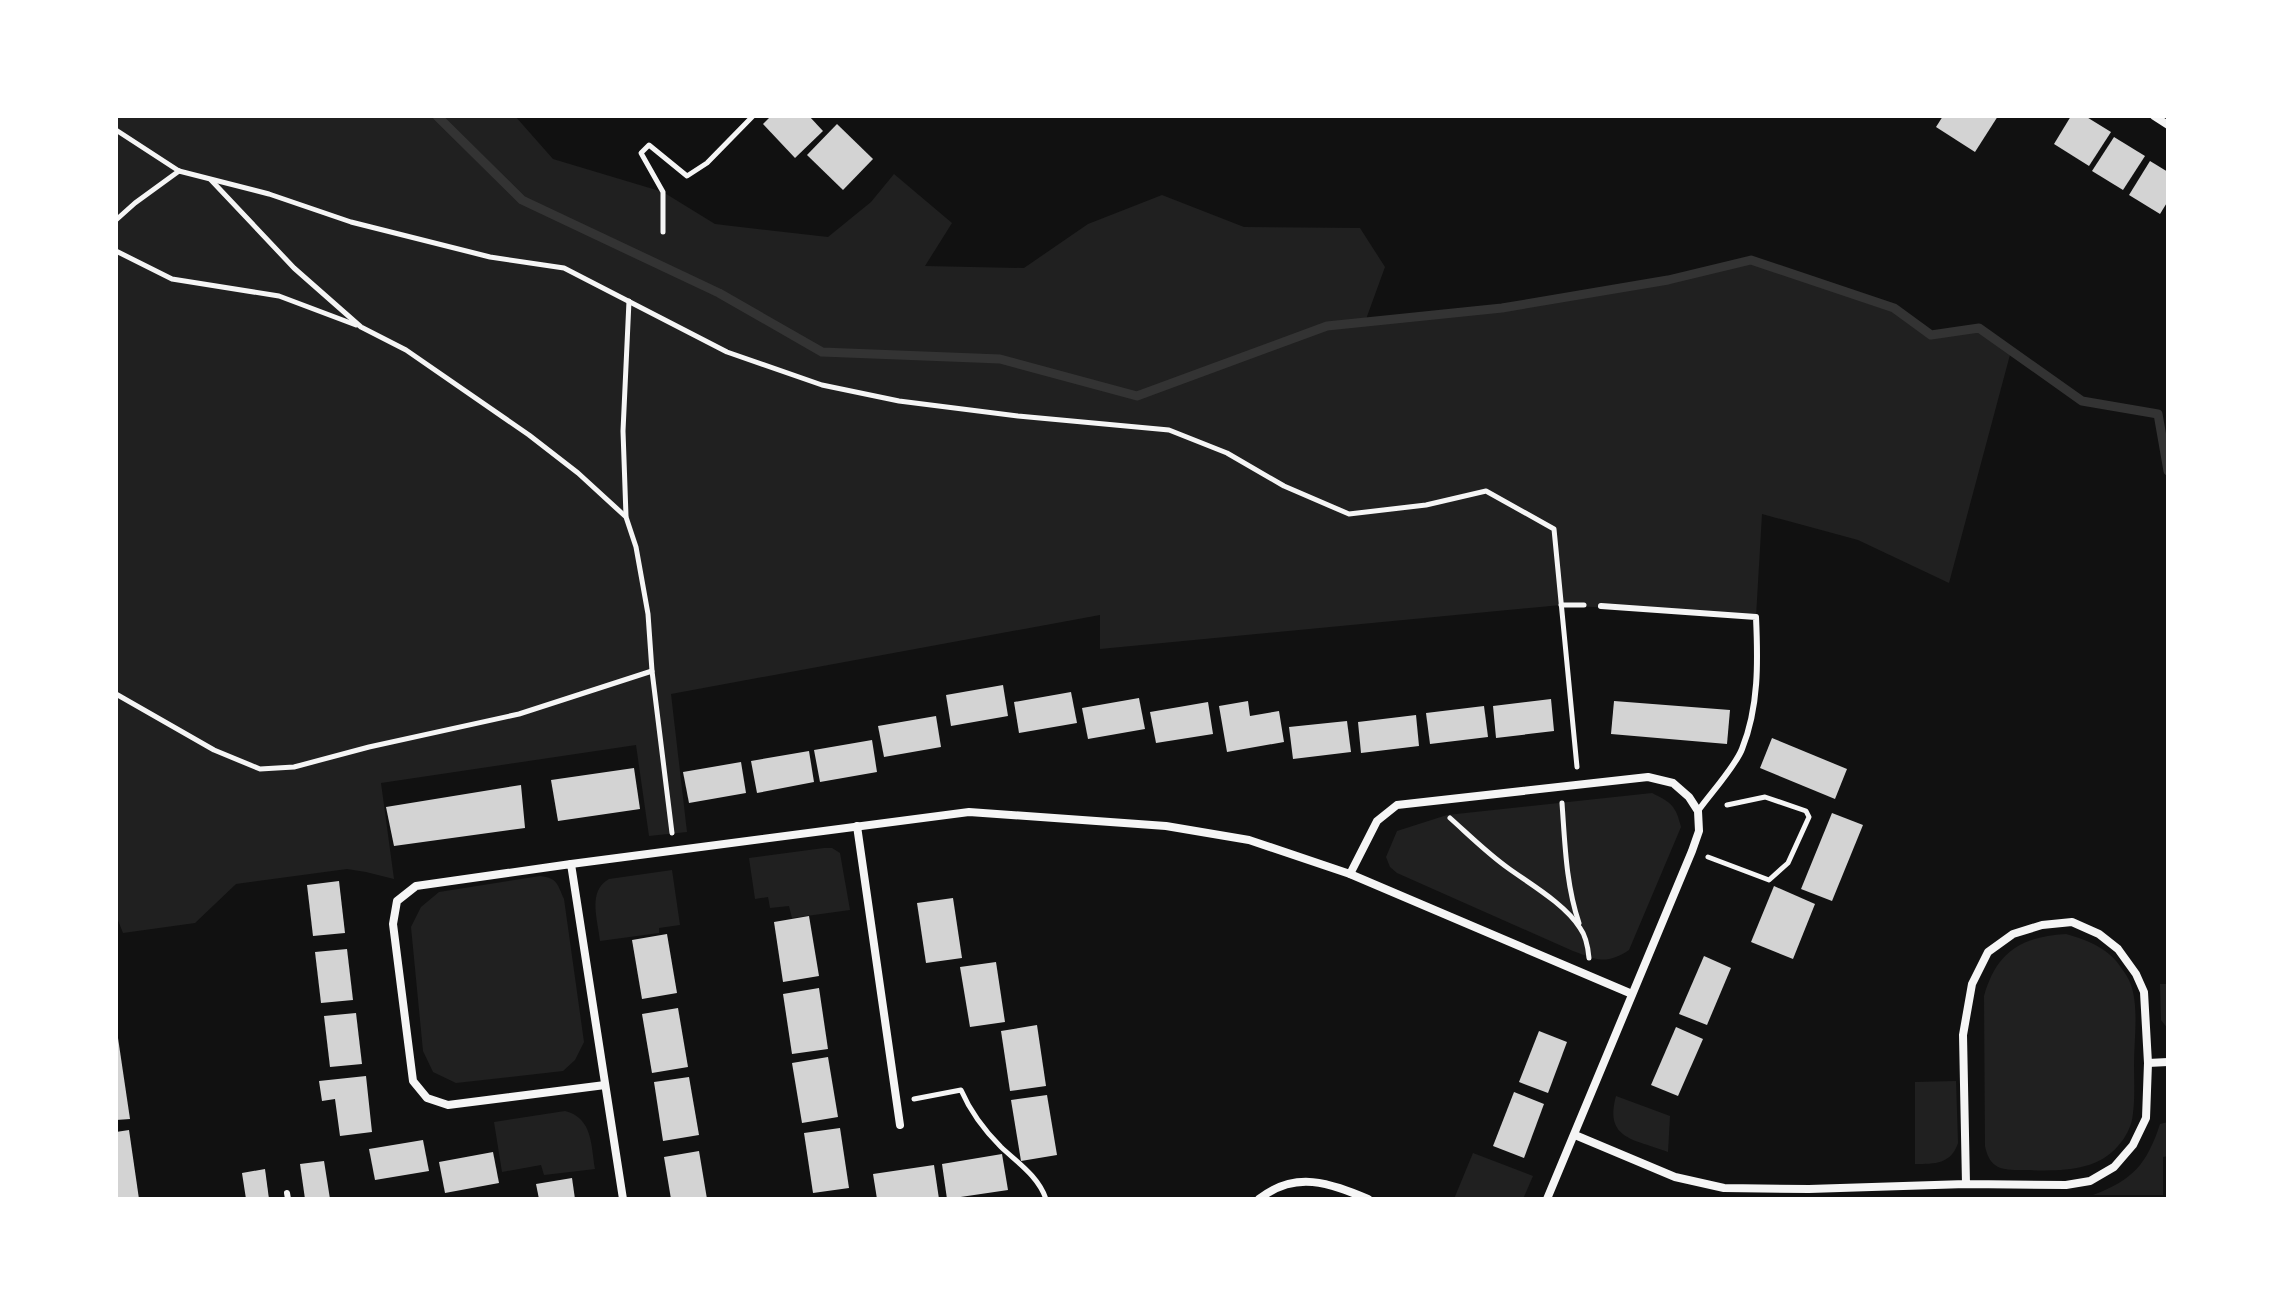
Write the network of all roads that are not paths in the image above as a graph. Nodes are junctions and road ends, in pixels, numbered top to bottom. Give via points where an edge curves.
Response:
1 (2154, 116) edge
2 (2168, 125) edge
3 (1601, 606) dead end
4 (1698, 811) junction
5 (857, 826) junction
6 (571, 864) junction
7 (1350, 874) junction
8 (1632, 994) junction
9 (2168, 1062) edge
10 (2148, 1063) junction
11 (605, 1085) junction
12 (900, 1125) dead end
13 (1575, 1135) junction
14 (1966, 1184) junction
15 (1809, 1194) edge
16 (623, 1199) edge
17 (1259, 1199) edge
18 (1368, 1199) edge
19 (1547, 1199) edge

1 - 2 street
3 - 4 lane via 1756,617 1754,707 1741,751
4 - 7 street via 1673,783 1648,777 1397,805 1377,821
4 - 8 street via 1692,851
5 - 6 street
5 - 7 street via 969,812 1166,826 1249,840
5 - 12 street
6 - 11 street
6 - 11 street via 416,886 397,901 393,924 413,1081 427,1098 448,1105
7 - 8 street
8 - 13 street
9 - 10 street
10 - 14 street via 2146,1118 2114,1167 2090,1181 2066,1185
10 - 14 street via 2144,992 2118,949 2072,922 2013,934 1988,952 1972,984 1963,1035
11 - 16 street
13 - 15 street via 1675,1177 1724,1188
13 - 19 street
14 - 15 street
17 - 18 street via 1290,1181 1328,1183

